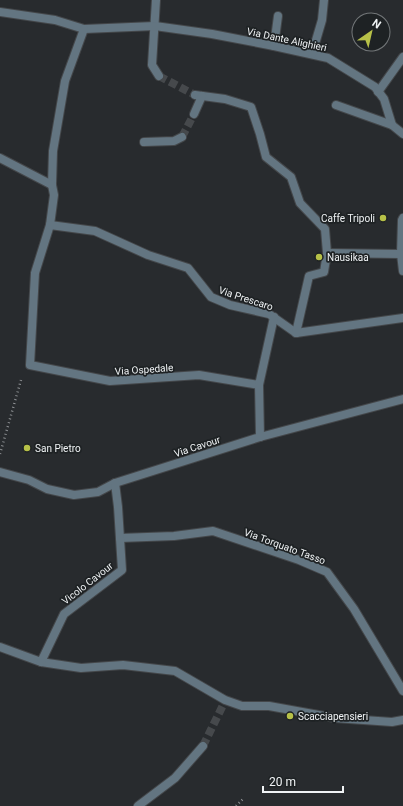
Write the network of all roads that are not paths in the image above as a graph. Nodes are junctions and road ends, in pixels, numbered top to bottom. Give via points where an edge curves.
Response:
1 (156, 0) edge
2 (324, 0) edge
3 (0, 12) edge
4 (278, 16) dead end
5 (155, 26) junction
6 (84, 29) junction
7 (274, 46) junction
8 (312, 54) junction
9 (403, 57) edge
10 (159, 76) tunnel mouth
11 (378, 92) junction
12 (336, 105) dead end
13 (194, 114) tunnel mouth
14 (392, 125) junction
15 (403, 134) edge
16 (182, 137) dead end
17 (144, 142) dead end
18 (0, 158) edge
19 (52, 185) junction
20 (403, 218) edge
21 (50, 225) junction
22 (327, 253) junction
23 (401, 254) junction
24 (403, 271) edge
25 (274, 317) junction
26 (403, 318) edge
27 (296, 333) junction
28 (259, 385) junction
29 (403, 399) edge
30 (260, 437) junction
31 (0, 472) edge
32 (115, 483) junction
33 (120, 538) junction
34 (0, 647) edge
35 (41, 662) junction
36 (403, 691) edge
37 (403, 720) edge
38 (203, 746) tunnel mouth
39 (138, 806) edge

1 - 5 street
2 - 8 street via 322,20
3 - 6 street, Via Dante Alighieri via 55,20
4 - 7 street
5 - 6 street, Via Dante Alighieri
5 - 7 street, Via Dante Alighieri
5 - 10 street via 152,65
6 - 19 street via 65,81 53,151
7 - 8 street, Via Dante Alighieri
8 - 11 street, Via Dante Alighieri via 328,58 375,87
9 - 11 street
11 - 14 street, Via Dante Alighieri via 384,99
12 - 14 street
13 - 22 street via 198,96 225,99 251,107 266,157 291,177 300,204 325,229
14 - 15 street
16 - 17 street via 174,141
18 - 19 street
19 - 21 street via 54,195
20 - 23 street
21 - 25 street, Via Prescaro via 95,231 148,255 188,268 211,297
21 - 28 street, Via Ospedale via 35,273 30,365 110,381 198,375
22 - 23 street
22 - 27 street via 324,272 309,276
23 - 24 street
25 - 27 street, Via Prescaro
25 - 28 street
26 - 27 street
28 - 30 street
29 - 30 street, Via Cavour
30 - 32 street, Via Cavour
31 - 32 street, Via Cavour via 29,480 47,489 74,495 98,492
32 - 33 street
33 - 35 street, Vicolo Cavour via 122,570 64,614
33 - 36 street, Via Torquato Tasso via 174,536 213,531 327,572 354,609
34 - 35 street
35 - 37 street via 81,668 123,664 175,671 224,703 269,706 335,718 392,722
38 - 39 street via 175,778

